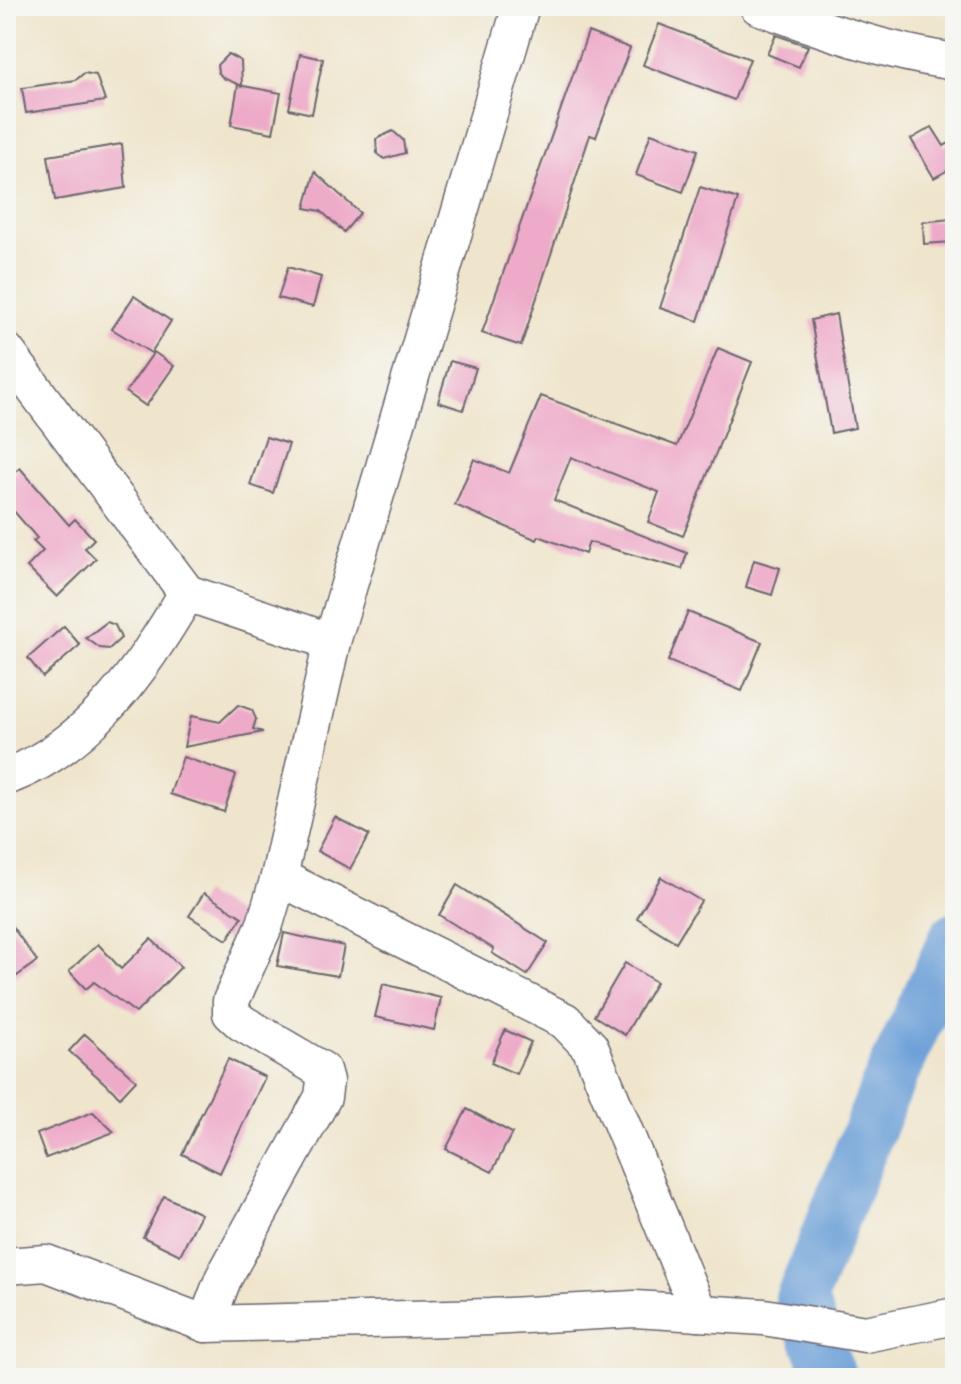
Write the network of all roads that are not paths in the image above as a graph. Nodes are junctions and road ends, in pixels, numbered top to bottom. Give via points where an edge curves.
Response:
1 (521, 6) edge
2 (758, 6) edge
3 (797, 13) edge
4 (955, 62) edge
5 (6, 351) edge
6 (187, 593) junction
7 (332, 642) junction
8 (6, 777) edge
9 (279, 877) junction
10 (6, 1266) edge
11 (699, 1313) junction
12 (955, 1316) edge
13 (206, 1324) junction

1 - 7 street
2 - 3 street
3 - 4 street via 910,55
5 - 6 street
6 - 7 street
6 - 8 street via 154,649 71,742
7 - 9 street
9 - 11 street via 579,1032 604,1079
9 - 13 street via 231,1013 322,1070 323,1097 223,1279
10 - 13 street via 46,1263
11 - 12 street via 764,1317 865,1334
11 - 13 street via 635,1309

